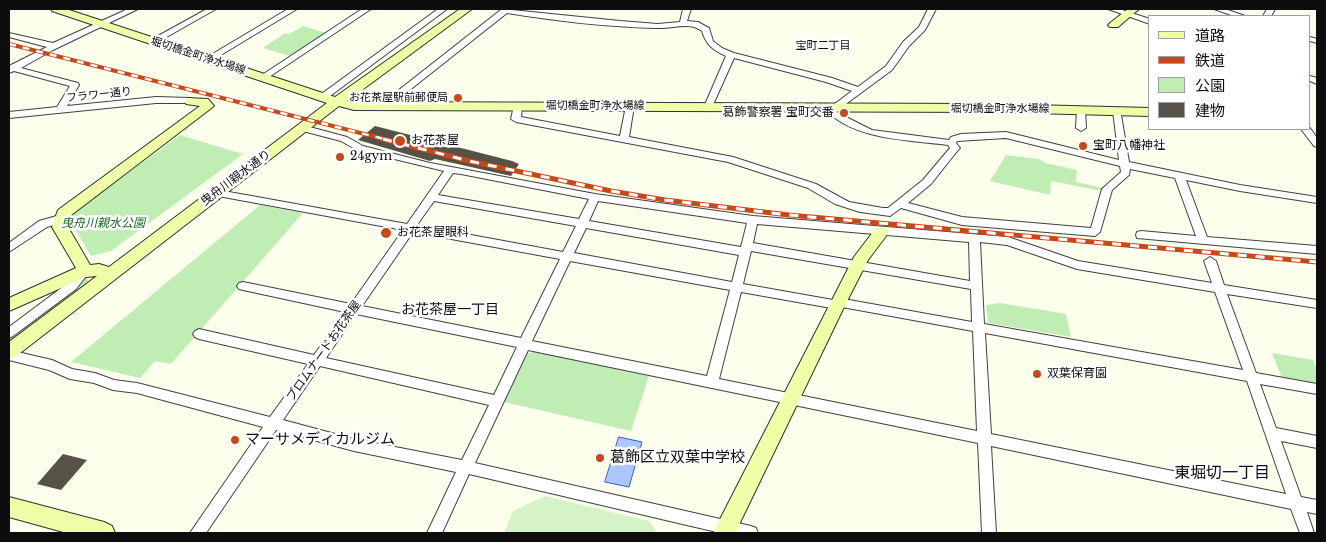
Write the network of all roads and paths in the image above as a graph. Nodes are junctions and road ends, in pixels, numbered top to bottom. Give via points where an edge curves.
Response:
1 (56, 9) edge
2 (134, 9) edge
3 (212, 9) edge
4 (293, 9) edge
5 (368, 9) edge
6 (443, 9) edge
7 (467, 9) edge
8 (494, 9) edge
9 (687, 9) edge
10 (932, 9) edge
11 (1112, 9) edge
12 (1218, 9) edge
13 (506, 10) edge
14 (1130, 11) edge
15 (1238, 15) edge
16 (1148, 21) edge
17 (683, 23) junction
18 (102, 24) junction
19 (1114, 26) dead end
20 (9, 35) edge
21 (152, 41) junction
22 (54, 46) junction
23 (731, 55) junction
24 (208, 59) junction
25 (10, 69) edge
26 (263, 77) junction
27 (858, 90) junction
28 (330, 99) junction
29 (191, 101) joint
30 (384, 106) junction
31 (518, 106) junction
32 (630, 106) junction
33 (708, 107) junction
34 (832, 107) junction
35 (60, 110) junction
36 (1081, 110) junction
37 (1117, 111) junction
38 (1148, 112) edge
39 (9, 115) edge
40 (302, 128) junction
41 (1081, 128) dead end
42 (1307, 130) edge
43 (624, 138) junction
44 (951, 143) junction
45 (1317, 144) edge
46 (1126, 163) junction
47 (451, 169) junction
48 (1179, 175) junction
49 (218, 193) junction
50 (431, 197) junction
51 (595, 197) junction
52 (1317, 200) edge
53 (899, 204) junction
54 (60, 219) junction
55 (753, 220) junction
56 (583, 224) junction
57 (410, 229) junction
58 (880, 232) junction
59 (1142, 235) dead end
60 (974, 239) junction
61 (1203, 240) junction
62 (9, 248) edge
63 (746, 249) junction
64 (1317, 250) edge
65 (567, 257) junction
66 (1210, 261) dead end
67 (858, 266) junction
68 (84, 271) junction
69 (110, 274) junction
70 (243, 286) dead end
71 (976, 286) junction
72 (737, 288) junction
73 (1220, 289) junction
74 (838, 304) junction
75 (1317, 304) edge
76 (9, 305) edge
77 (354, 309) junction
78 (978, 327) junction
79 (9, 334) edge
80 (199, 334) dead end
81 (524, 343) junction
82 (9, 354) edge
83 (318, 360) junction
84 (1252, 377) junction
85 (712, 382) junction
86 (1317, 389) edge
87 (791, 398) junction
88 (497, 401) junction
89 (274, 423) junction
90 (1271, 433) junction
91 (984, 438) junction
92 (1317, 442) edge
93 (465, 467) junction
94 (1296, 502) junction
95 (9, 507) edge
96 (1317, 507) edge
97 (725, 530) edge
98 (104, 533) edge
99 (197, 533) edge
100 (434, 533) edge
101 (751, 533) edge
102 (989, 533) edge
103 (1307, 533) edge

1 - 18 street, 堀切橋金町浄水場線
2 - 18 street
3 - 21 street
4 - 24 street
5 - 26 street
6 - 28 street
7 - 28 street, 曳舟川親水通り
8 - 13 street
9 - 17 street
10 - 27 street via 922,28 889,68
11 - 14 street
12 - 15 street
13 - 17 street via 556,19 657,26
13 - 30 street
14 - 16 street
14 - 19 street
17 - 23 street via 704,28 709,42
18 - 21 street, 堀切橋金町浄水場線
18 - 22 street
20 - 22 street
21 - 24 street, 堀切橋金町浄水場線
22 - 25 street
23 - 27 street
23 - 33 street
24 - 26 street, 堀切橋金町浄水場線
25 - 35 street via 75,85
26 - 28 street, 堀切橋金町浄水場線
27 - 34 street
28 - 30 street, 堀切橋金町浄水場線 via 354,106
28 - 40 street, 曳舟川親水通り
29 - 35 street, フラワー通り via 156,100
29 - 54 street via 208,106 79,200
30 - 31 street, 堀切橋金町浄水場線
31 - 32 street, 堀切橋金町浄水場線
31 - 43 street via 516,119
32 - 33 street, 堀切橋金町浄水場線
32 - 43 street
33 - 34 street, 堀切橋金町浄水場線
34 - 36 street, 堀切橋金町浄水場線
34 - 44 street via 835,115 870,132
35 - 39 street, フラワー通り
36 - 37 street, 堀切橋金町浄水場線
36 - 41 street
37 - 38 street, 堀切橋金町浄水場線
37 - 46 street
40 - 47 street via 344,139 360,148
40 - 49 street, 曳舟川親水通り
42 - 45 street
43 - 53 street via 730,159 812,186 833,199 866,210 890,212
44 - 46 street via 961,137 1006,135 1089,157
44 - 53 street via 954,148 951,154 926,182
46 - 48 street
46 - 53 street via 1126,173 1107,189 1095,232 962,221
47 - 50 street, プロムナードお花茶屋
47 - 51 street
48 - 52 street
48 - 61 street
49 - 57 street
49 - 69 street, 曳舟川親水通り
50 - 56 street
50 - 57 street, プロムナードお花茶屋
51 - 55 street
51 - 56 street
54 - 62 street via 43,224
54 - 68 street via 60,226
55 - 58 street
55 - 63 street
56 - 63 street
56 - 65 street
57 - 65 street
57 - 77 street, プロムナードお花茶屋
58 - 60 street
58 - 67 street
59 - 61 street
60 - 71 street
60 - 73 street via 1013,242 1077,265
61 - 64 street
63 - 67 street
63 - 72 street
65 - 72 street
65 - 81 street
66 - 73 street
67 - 71 street
67 - 74 street
68 - 69 street via 99,270
68 - 76 street
68 - 79 street via 72,286
69 - 82 street, 曳舟川親水通り
70 - 77 street
71 - 78 street
72 - 74 street
72 - 85 street
73 - 75 street
73 - 84 street
74 - 78 street
74 - 87 street
77 - 81 street
77 - 83 street, プロムナードお花茶屋
78 - 84 street
78 - 91 street
80 - 83 street
81 - 85 street
81 - 88 street
82 - 89 street via 52,365 70,374
83 - 88 street
83 - 89 street, プロムナードお花茶屋
84 - 86 street
84 - 90 street
85 - 87 street
87 - 91 street
87 - 97 street
88 - 93 street
89 - 93 street via 357,446
89 - 99 street, プロムナードお花茶屋
90 - 92 street
90 - 94 street
91 - 94 street
91 - 102 street
93 - 97 street
93 - 100 street
94 - 96 street
94 - 103 street
95 - 98 street
97 - 101 street

